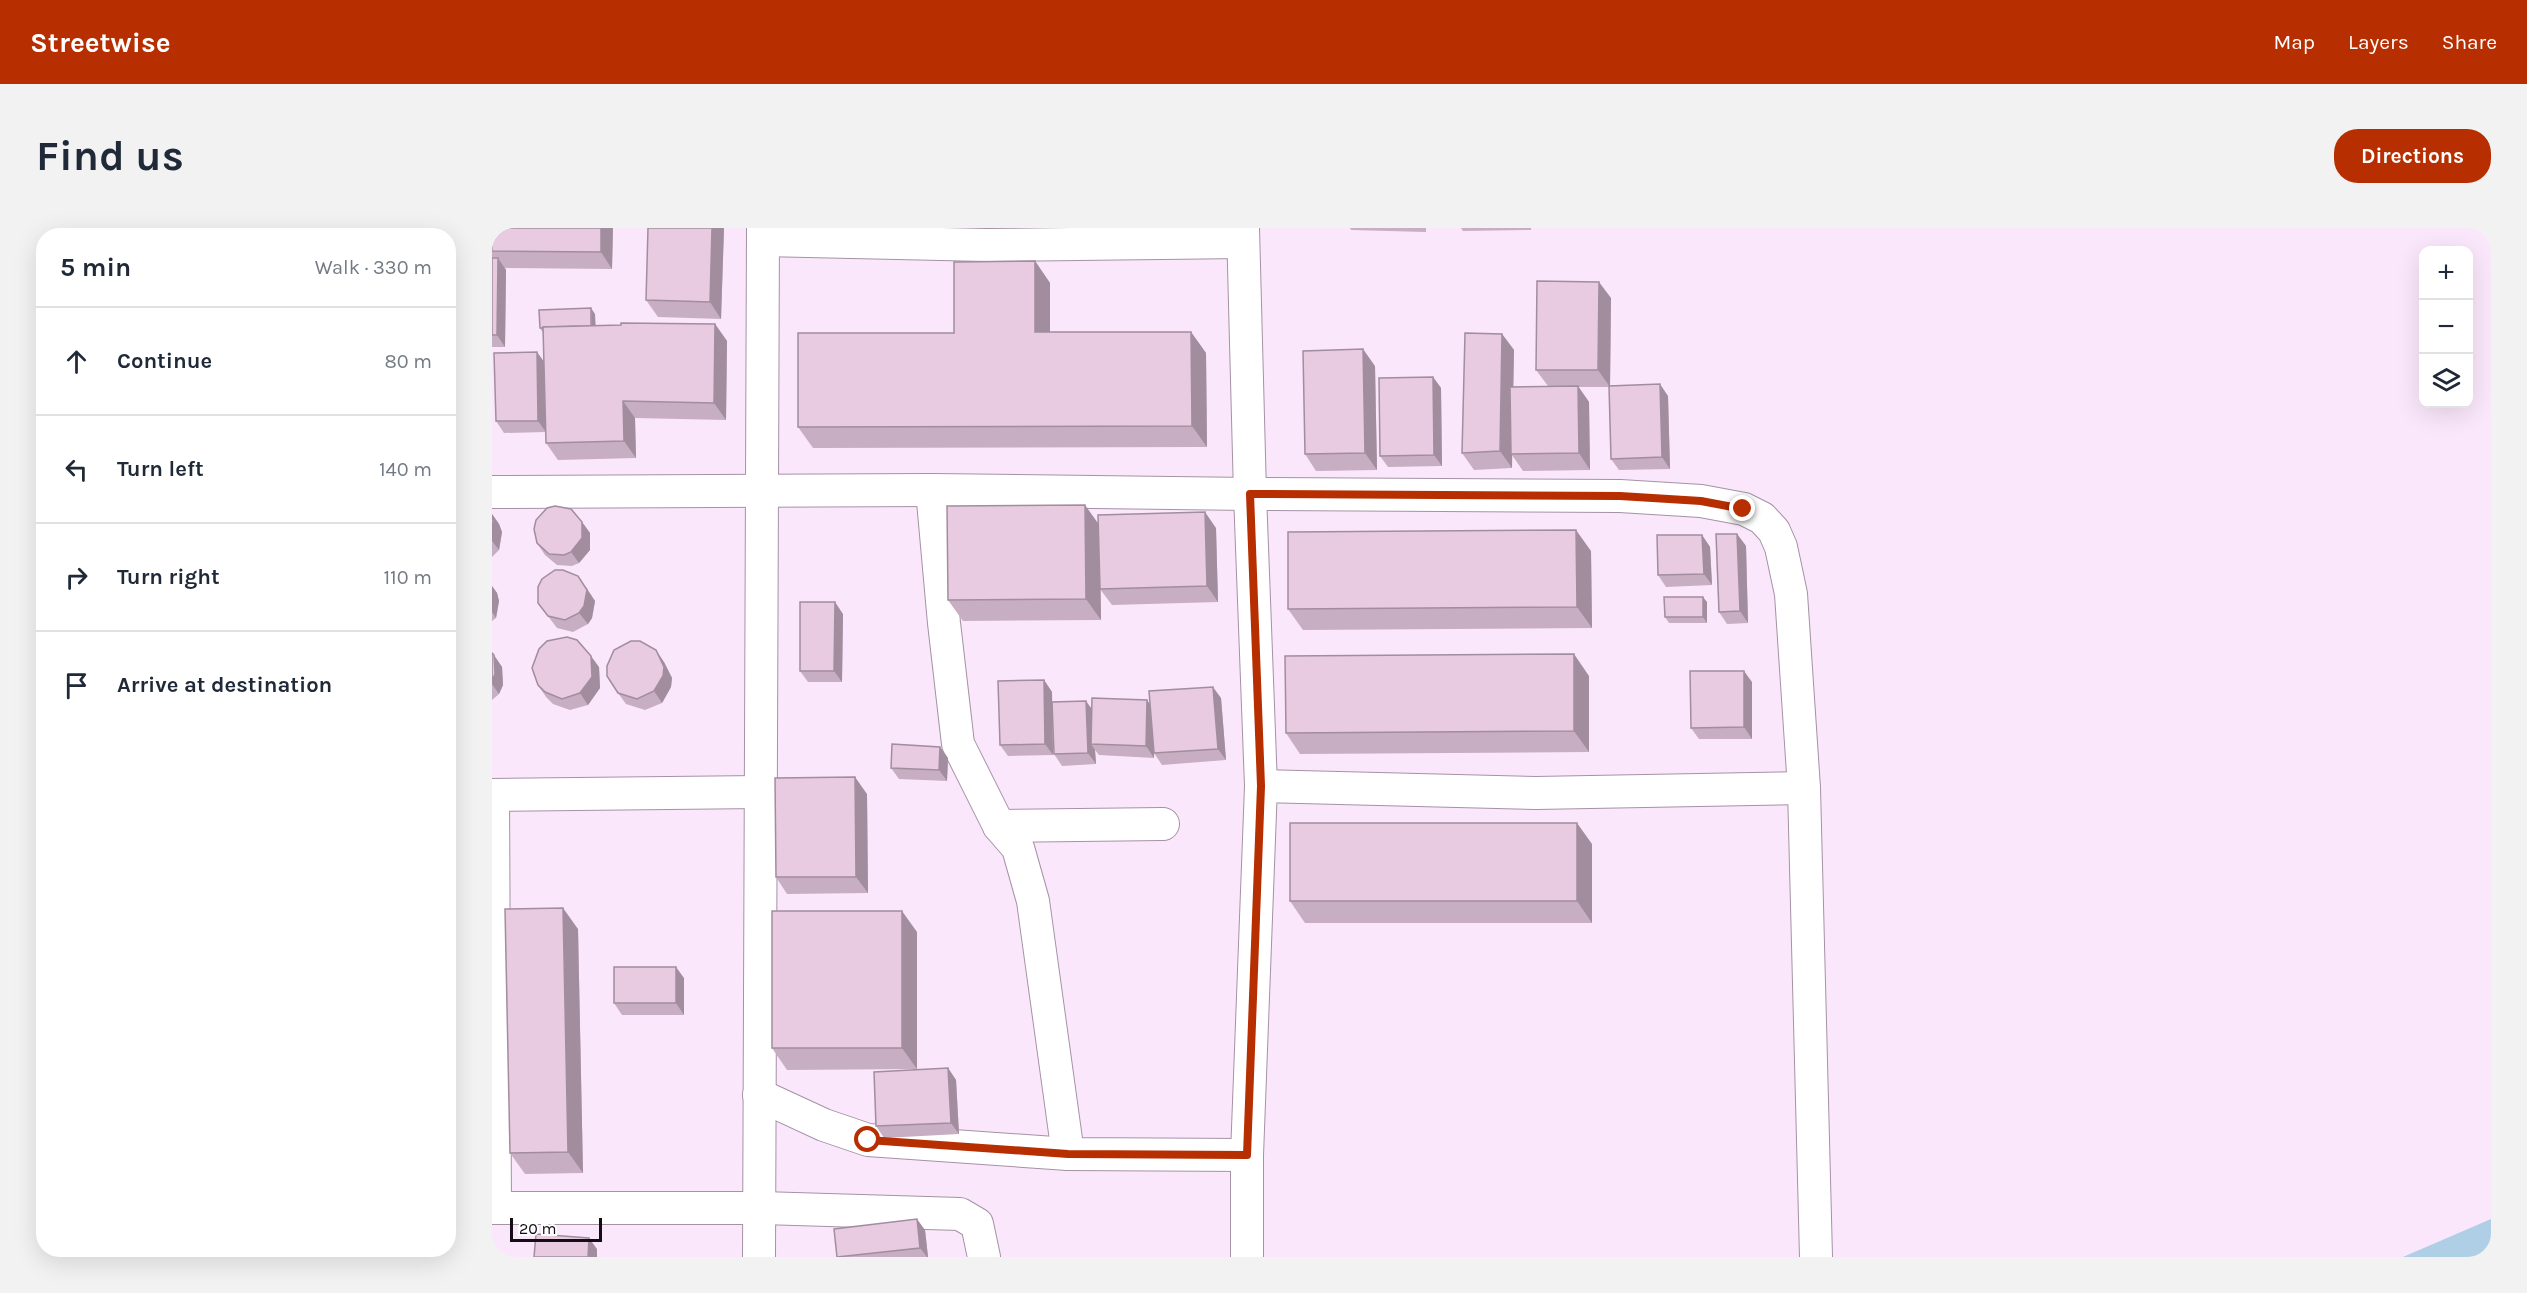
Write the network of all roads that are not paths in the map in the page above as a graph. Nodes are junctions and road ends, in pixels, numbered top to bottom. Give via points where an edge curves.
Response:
1 (763, 234) edge
2 (1243, 235) edge
3 (899, 236) edge
4 (986, 236) edge
5 (1099, 236) edge
6 (932, 490) junction
7 (760, 491) junction
8 (492, 492) edge
9 (1250, 494) junction
10 (1261, 786) junction
11 (1804, 788) junction
12 (760, 792) junction
13 (493, 795) edge
14 (1164, 824) dead end
15 (999, 826) junction
16 (759, 1095) junction
17 (1068, 1154) junction
18 (1247, 1155) junction
19 (494, 1209) edge
20 (759, 1209) junction
21 (759, 1257) edge
22 (984, 1257) edge
23 (1247, 1257) edge
24 (1816, 1257) edge

1 - 3 lane
1 - 7 lane
2 - 5 lane
2 - 9 lane
3 - 4 lane
4 - 5 lane
6 - 7 lane
6 - 9 lane
6 - 15 lane via 958,744
7 - 8 lane
7 - 12 lane
9 - 10 lane
9 - 11 lane via 1620,496 1701,501 1743,509 1762,518 1774,531 1791,594
10 - 11 lane via 1536,793
10 - 18 lane
11 - 24 lane
12 - 13 lane
12 - 16 lane
13 - 19 lane
14 - 15 lane
15 - 17 lane via 1018,848 1033,902
16 - 17 lane via 868,1140
16 - 20 lane
17 - 18 lane
18 - 23 lane
19 - 20 lane
20 - 21 lane
20 - 22 lane via 960,1214 977,1224

